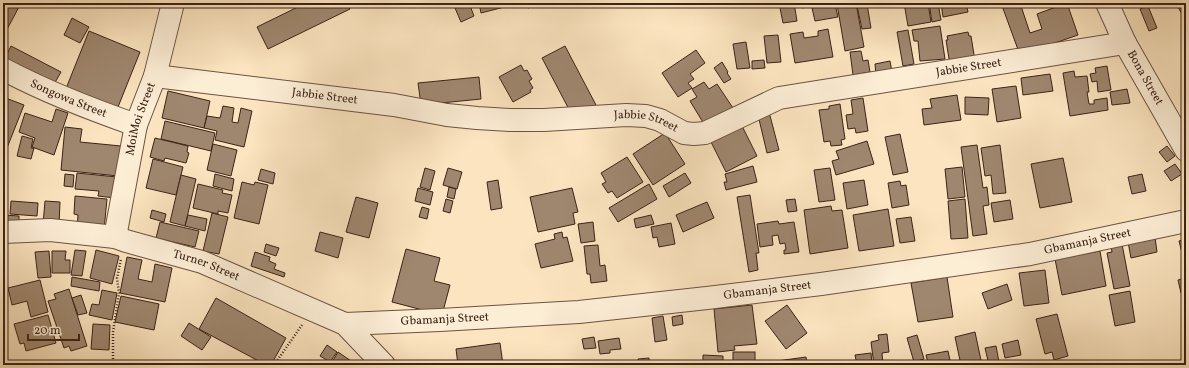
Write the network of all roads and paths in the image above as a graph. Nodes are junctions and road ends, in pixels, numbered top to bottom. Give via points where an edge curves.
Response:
1 (174, 3) edge
2 (1107, 3) edge
3 (1125, 43) junction
4 (3, 69) edge
5 (155, 76) junction
6 (136, 125) junction
7 (1186, 150) edge
8 (1186, 221) edge
9 (3, 232) edge
10 (121, 239) junction
11 (313, 310) junction
12 (345, 324) junction
13 (113, 365) edge
14 (274, 365) edge
15 (384, 365) edge

1 - 5 street, MoiMoi Street
2 - 3 street, Bona Street
3 - 5 street, Jabbie Street via 779,98 706,133 694,134 646,116 544,120 477,118 394,105
3 - 7 street, Bona Street
4 - 6 street, Songowa Street via 79,104
5 - 6 street, MoiMoi Street
6 - 10 street, MoiMoi Street
8 - 12 street, Gbamanja Street via 1030,254 722,297 579,312
9 - 10 street, Turner Street via 50,230
10 - 11 street, Turner Street via 202,262
10 - 13 path via 113,332
11 - 12 street, Turner Street
11 - 14 path
12 - 15 street, Turner Street

